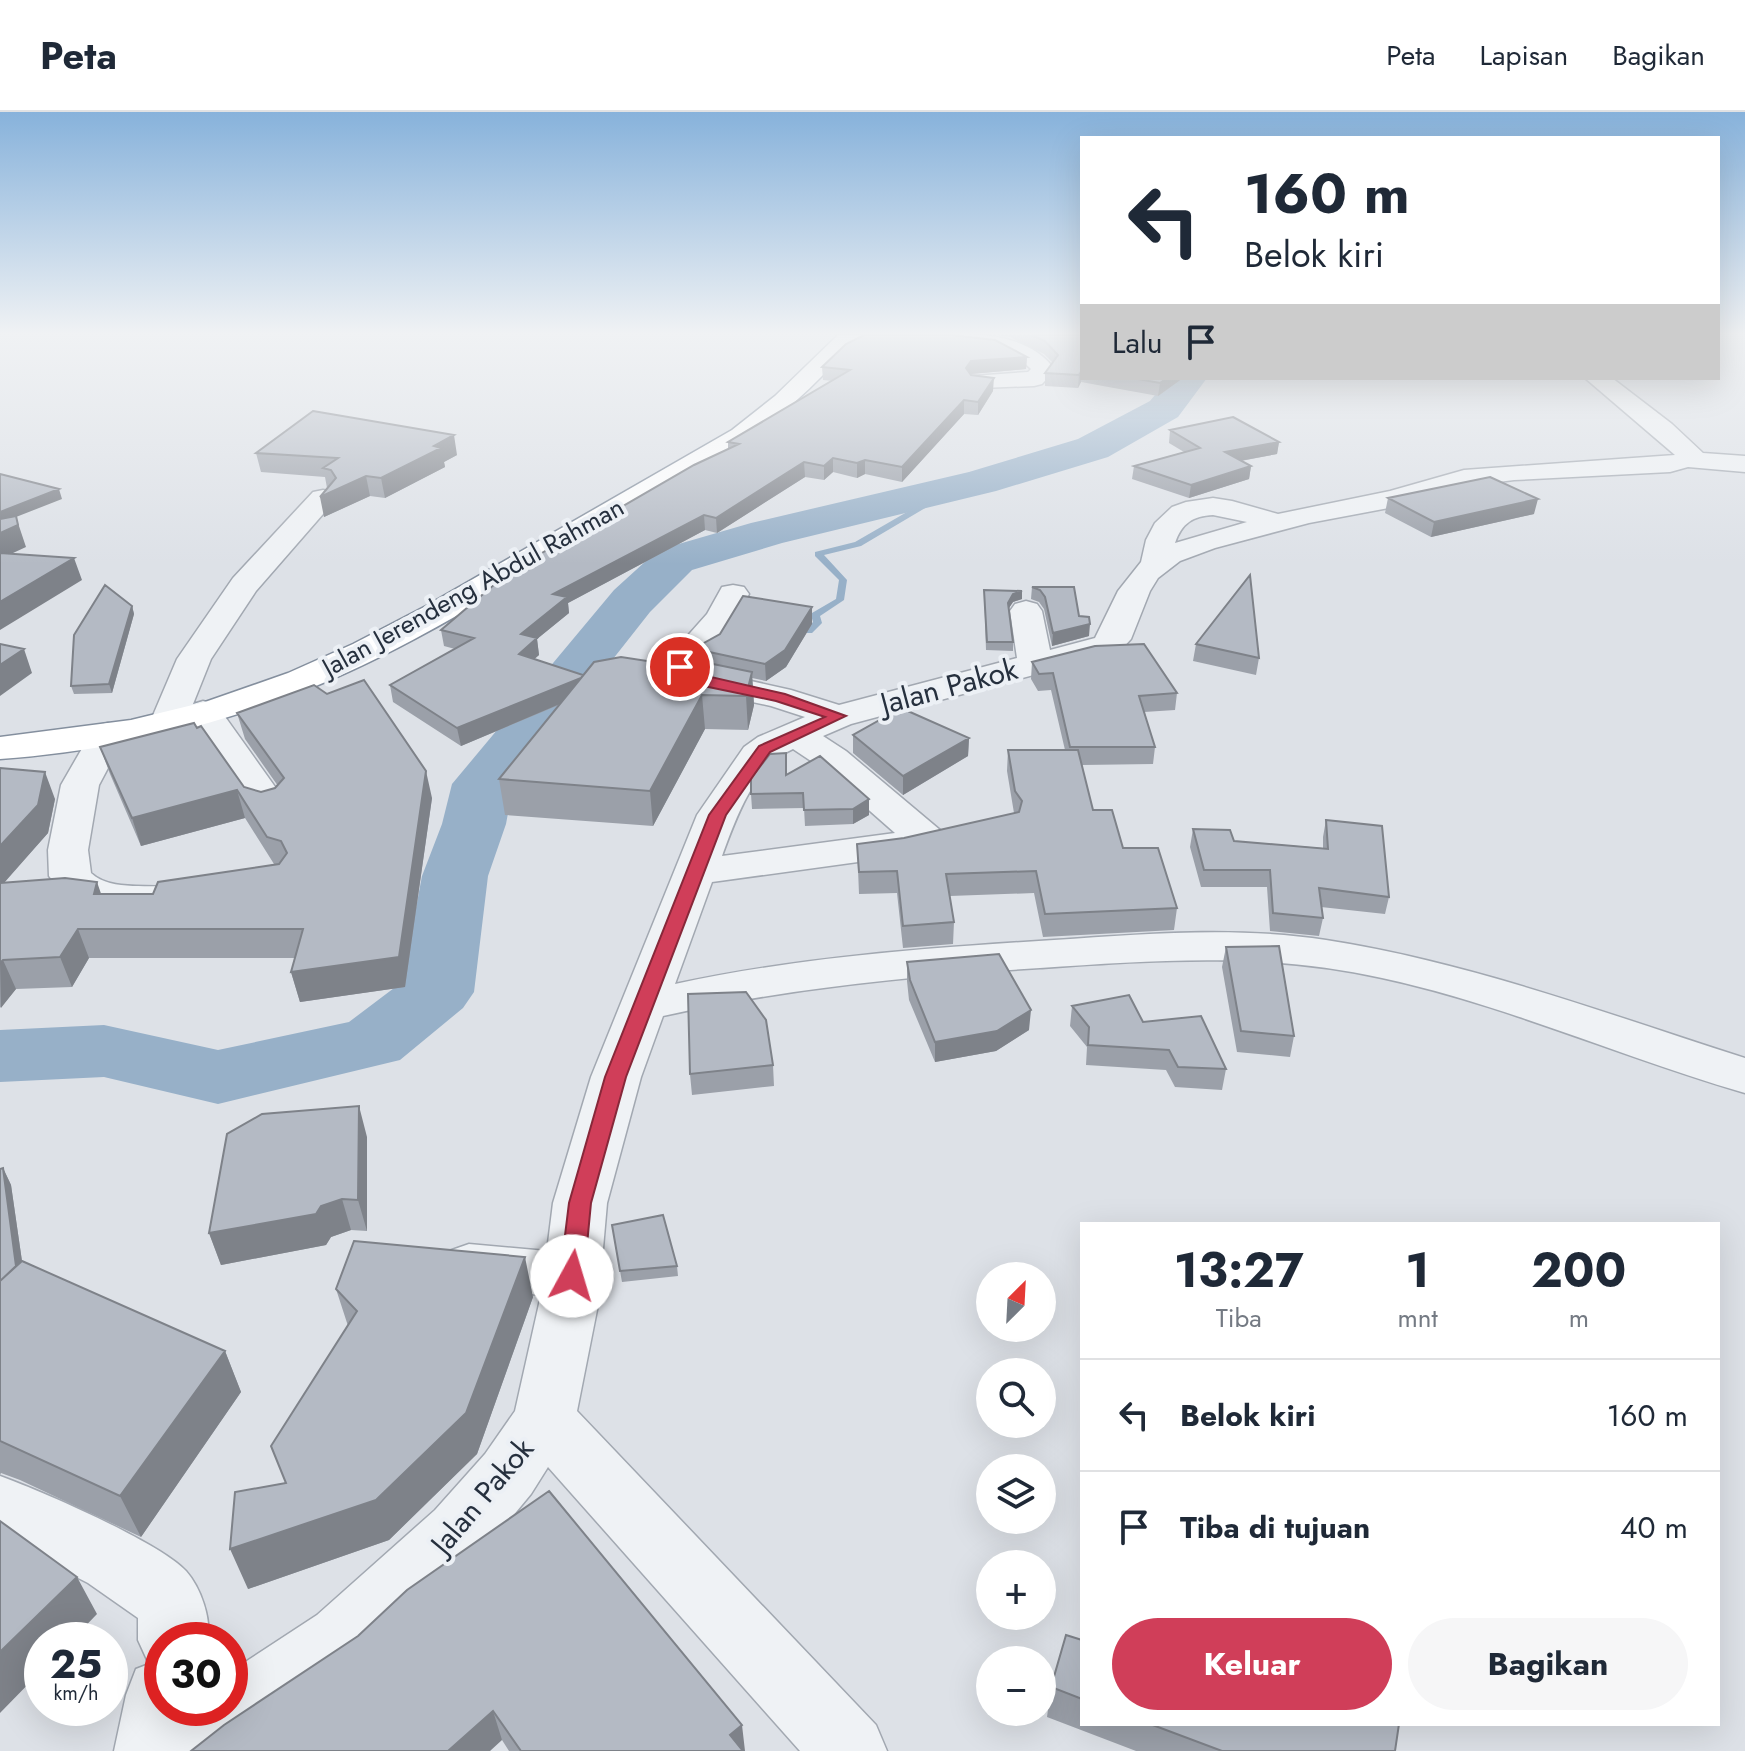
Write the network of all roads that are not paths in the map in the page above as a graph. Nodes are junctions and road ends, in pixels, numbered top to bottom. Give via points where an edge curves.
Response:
1 (771, 411) edge
2 (1640, 411) edge
3 (1745, 464) edge
4 (1688, 473) junction
5 (323, 498) edge
6 (733, 594) dead end
7 (1026, 611) dead end
8 (1021, 666) junction
9 (186, 716) junction
10 (832, 720) junction
11 (108, 734) junction
12 (2, 750) edge
13 (268, 805) edge
14 (969, 829) edge
15 (926, 839) junction
16 (696, 872) junction
17 (197, 893) edge
18 (645, 1005) junction
19 (1745, 1076) edge
20 (415, 1261) edge
21 (572, 1276) junction
22 (544, 1419) junction
23 (0, 1505) edge
24 (176, 1622) edge
25 (156, 1726) edge
26 (151, 1751) edge
27 (167, 1751) edge
28 (850, 1751) edge

1 - 9 highway, Jalan Jerendeng Abdul Rahman via 700,461 388,640 322,671
2 - 4 street via 1693,458
3 - 4 street
4 - 8 street, Jalan Pakok via 1654,465 1475,476 1205,542 1156,563 1134,591 1111,642
5 - 9 street via 244,585 194,659
6 - 10 street via 721,618 683,660 683,675 779,697
7 - 8 street
8 - 10 street, Jalan Pakok
9 - 11 highway, Jalan Jerendeng Abdul Rahman
9 - 13 street
10 - 15 street via 833,759
10 - 16 street, Jalan Pakok via 757,755 717,815
11 - 12 highway, Jalan Jerendeng Abdul Rahman
11 - 17 street via 80,785 68,850 73,882 134,900
14 - 15 street
15 - 16 street
16 - 18 street, Jalan Pakok
18 - 19 street via 769,979 858,968 1197,943 1261,946 1408,969 1534,1003
18 - 21 street, Jalan Pakok via 616,1077 580,1203
20 - 21 street
21 - 22 street, Jalan Pakok
22 - 27 street, Jalan Pakok via 508,1474 459,1531 342,1639
22 - 28 street
23 - 24 street via 161,1592
25 - 26 street

